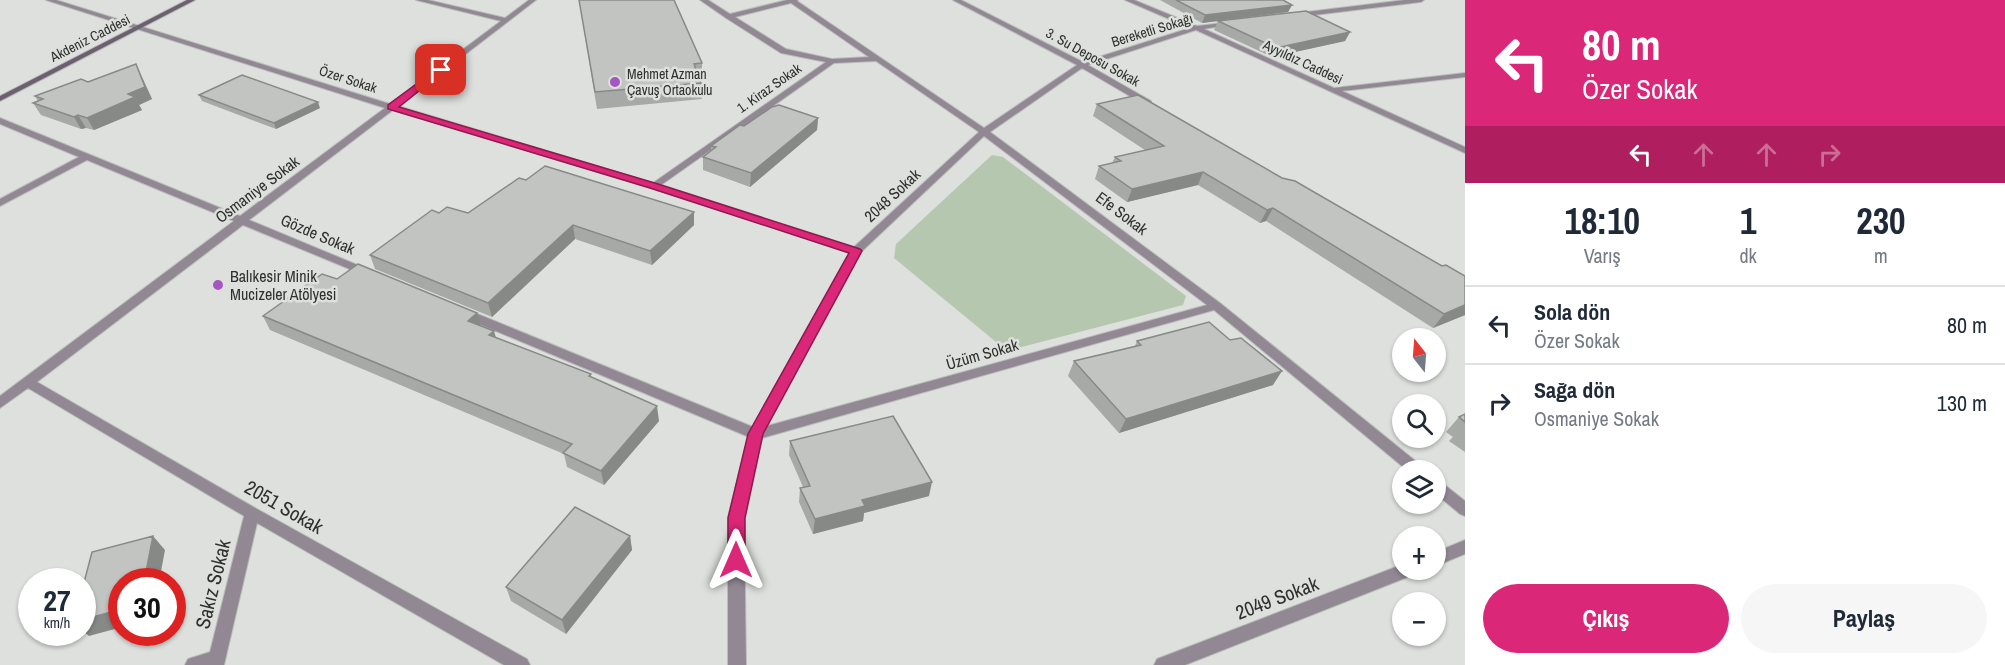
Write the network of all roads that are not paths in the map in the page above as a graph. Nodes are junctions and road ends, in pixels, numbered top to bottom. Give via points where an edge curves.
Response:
1 (49, 0) edge
2 (192, 0) edge
3 (419, 0) edge
4 (534, 0) edge
5 (703, 0) edge
6 (793, 0) edge
7 (956, 0) edge
8 (1128, 0) edge
9 (1421, 0) edge
10 (1291, 16) edge
11 (728, 17) junction
12 (507, 20) junction
13 (1243, 22) edge
14 (141, 27) junction
15 (1196, 28) junction
16 (879, 59) junction
17 (832, 61) junction
18 (1082, 65) junction
19 (1465, 75) edge
20 (1332, 91) junction
21 (0, 99) edge
22 (1154, 106) edge
23 (392, 107) junction
24 (0, 121) edge
25 (984, 132) junction
26 (1465, 150) edge
27 (86, 157) junction
28 (654, 186) junction
29 (0, 203) edge
30 (240, 220) junction
31 (856, 251) junction
32 (383, 279) edge
33 (449, 306) edge
34 (1216, 306) junction
35 (28, 382) junction
36 (0, 403) edge
37 (756, 434) junction
38 (1405, 460) edge
39 (1446, 494) edge
40 (1465, 510) edge
41 (252, 513) junction
42 (1465, 548) edge
43 (1446, 555) edge
44 (1392, 576) edge
45 (215, 662) edge
46 (194, 665) edge
47 (521, 665) edge
48 (737, 665) edge
49 (1163, 665) edge

1 - 14 street, Özer Sokak
2 - 14 main road, Akdeniz Caddesi
3 - 12 street
4 - 12 street, Osmaniye Sokak
5 - 11 street
6 - 11 street
6 - 16 street, Efe Sokak
7 - 18 street, 3. Su Deposu Sokak
8 - 15 street, Ayyıldız Caddesi
9 - 10 street
11 - 17 street via 784,51
12 - 23 street, Osmaniye Sokak
13 - 15 street, Bereketli Sokağı
14 - 21 main road, Akdeniz Caddesi
14 - 23 street, Özer Sokak
15 - 18 street, Bereketli Sokağı
15 - 20 street, Ayyıldız Caddesi
16 - 17 street
16 - 25 street, Efe Sokak
17 - 28 street, 1. Kiraz Sokak
18 - 22 street, 3. Su Deposu Sokak
18 - 25 street, Bereketli Sokağı
19 - 20 street
20 - 26 street, Ayyıldız Caddesi
23 - 28 street, Özer Sokak
23 - 30 street, Osmaniye Sokak
24 - 27 street, Gözde Sokak
25 - 31 street, 2048 Sokak
25 - 34 street, Efe Sokak
27 - 29 street
27 - 30 street, Gözde Sokak
28 - 31 street, Özer Sokak
30 - 32 street, Gözde Sokak
30 - 35 street, Osmaniye Sokak
31 - 37 street, 2048 Sokak
33 - 37 street
34 - 37 street, Üzüm Sokak
34 - 38 street, Efe Sokak
35 - 36 street, Osmaniye Sokak
35 - 41 street, 2051 Sokak
37 - 48 street, 2048 Sokak via 736,518
39 - 40 street
41 - 45 street, Sakız Sokak
41 - 47 street, 2051 Sokak
42 - 43 street
44 - 49 street, 2049 Sokak
45 - 46 street

